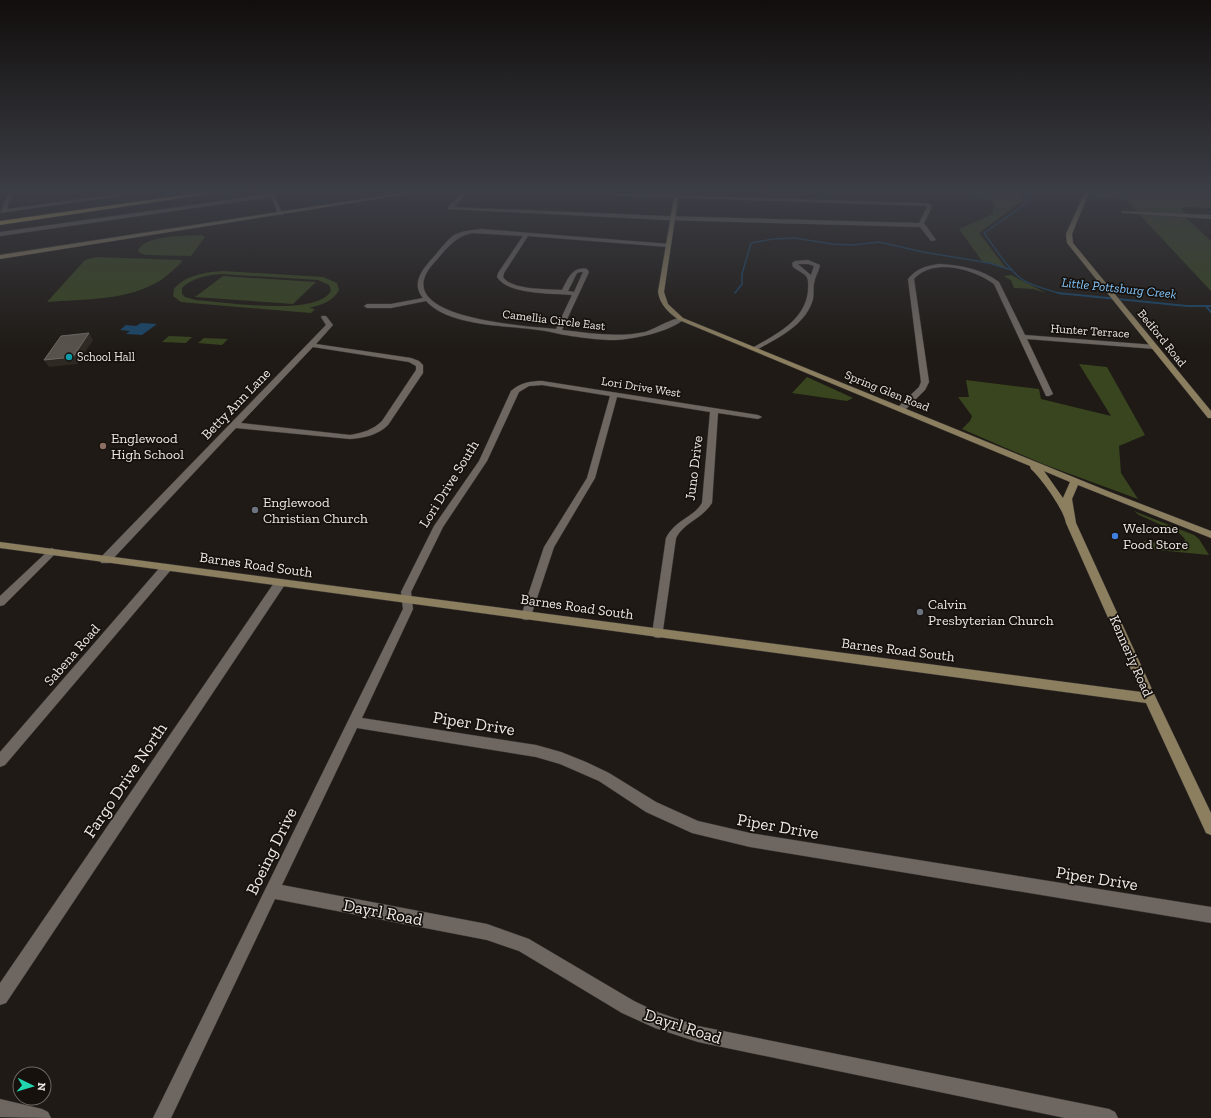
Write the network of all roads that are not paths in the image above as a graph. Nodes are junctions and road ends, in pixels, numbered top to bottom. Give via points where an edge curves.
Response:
1 (84, 244) edge
2 (447, 244) edge
3 (520, 244) edge
4 (656, 244) edge
5 (1071, 244) edge
6 (668, 245) joint
7 (0, 257) edge
8 (811, 281) dead end
9 (564, 292) junction
10 (577, 294) junction
11 (426, 299) junction
12 (367, 306) dead end
13 (324, 317) dead end
14 (681, 319) junction
15 (558, 332) junction
16 (1023, 337) junction
17 (311, 345) junction
18 (1155, 347) junction
19 (754, 349) junction
20 (521, 386) joint
21 (1049, 394) dead end
22 (614, 395) junction
23 (901, 409) junction
24 (714, 410) junction
25 (1211, 416) edge
26 (758, 417) dead end
27 (234, 424) junction
28 (1028, 462) junction
29 (1075, 481) junction
30 (1070, 521) junction
31 (1211, 535) edge
32 (0, 545) edge
33 (52, 552) junction
34 (105, 560) junction
35 (166, 568) junction
36 (280, 583) junction
37 (407, 600) junction
38 (0, 602) edge
39 (526, 616) junction
40 (658, 634) junction
41 (1150, 698) junction
42 (354, 722) junction
43 (0, 761) edge
44 (1211, 828) edge
45 (272, 891) junction
46 (1211, 915) edge
47 (0, 997) edge
48 (0, 1108) edge
49 (42, 1118) edge
50 (162, 1118) edge
51 (1109, 1118) edge

1 - 7 street
2 - 11 street via 424,273 421,283
3 - 9 street via 501,273 502,280 517,287
4 - 6 street
5 - 18 street, Bedford Road
6 - 14 street, Spring Glen Road via 661,297 667,307
8 - 19 street via 809,302 800,318
9 - 10 street
9 - 10 street via 574,272 585,270
10 - 15 street
11 - 12 street via 390,306
11 - 15 street, Camellia Circle East via 445,311 476,321
13 - 17 street, Betty Ann Lane via 330,325
14 - 15 street, Camellia Circle East via 650,333 625,338 601,338
14 - 19 street, Spring Glen Road
16 - 18 street, Hunter Terrace
16 - 21 street
16 - 23 street via 1000,286 992,278 966,269 946,267 918,271 911,279 925,382
17 - 27 street, Betty Ann Lane
17 - 27 street via 411,360 420,365 419,374 385,423 370,433 350,437
18 - 25 street, Bedford Road
19 - 23 street, Spring Glen Road
20 - 22 street, Lori Drive West via 542,383
20 - 37 street, Lori Drive South via 514,393 477,472 439,526 406,592
22 - 24 street, Lori Drive West
22 - 39 street via 591,478 548,547
23 - 28 street, Spring Glen Road
24 - 26 street, Lori Drive West
24 - 40 street, Juno Drive via 707,503 704,509 673,531
27 - 34 street, Betty Ann Lane
28 - 29 street, Spring Glen Road
28 - 30 street via 1046,478
29 - 30 street, Kennerly Road via 1067,499
29 - 31 street, Spring Glen Road
30 - 41 street, Kennerly Road
32 - 33 street, Barnes Road South
33 - 34 street, Barnes Road South
33 - 38 street
34 - 35 street, Barnes Road South
35 - 36 street, Barnes Road South
35 - 43 street, Sabena Road
36 - 37 street, Barnes Road South
36 - 47 street, Fargo Drive North
37 - 39 street, Barnes Road South
37 - 42 street, Boeing Drive via 408,609
39 - 40 street, Barnes Road South
40 - 41 street, Barnes Road South
41 - 44 street, Kennerly Road
42 - 45 street, Boeing Drive
42 - 46 street, Piper Drive via 536,751 561,758 593,771 651,807 697,828 750,840
45 - 50 street, Boeing Drive
45 - 51 street, Dayrl Road via 487,932 540,954 628,1007 655,1020 698,1034
48 - 49 street

